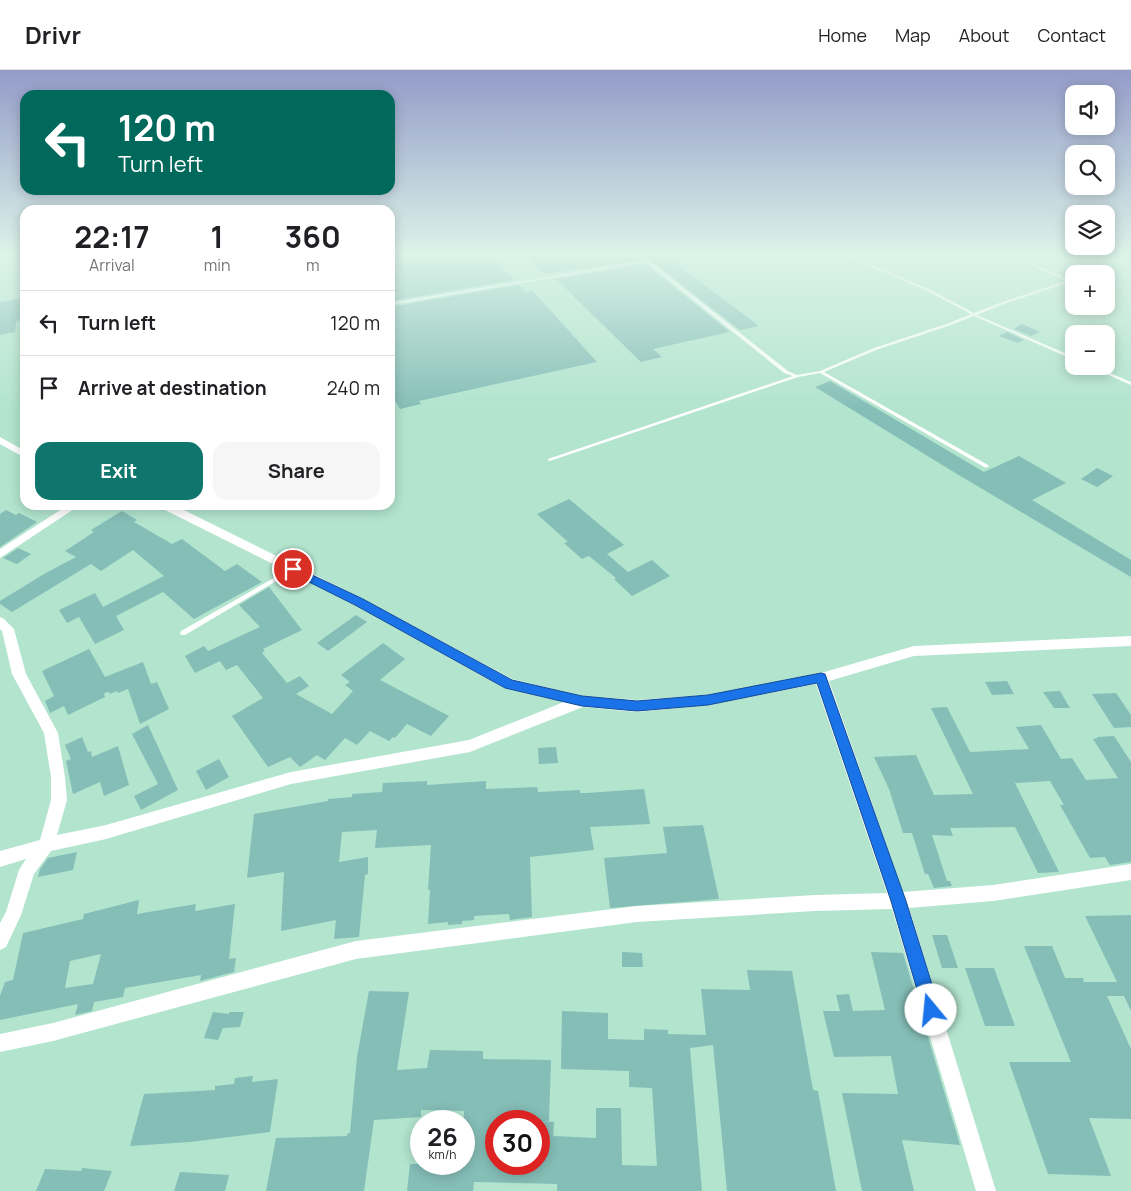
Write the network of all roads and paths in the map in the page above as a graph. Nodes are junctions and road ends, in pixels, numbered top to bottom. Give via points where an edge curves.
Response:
1 (702, 305) edge
2 (957, 305) edge
3 (998, 305) edge
4 (975, 315) junction
5 (1065, 355) edge
6 (820, 372) junction
7 (1110, 375) edge
8 (797, 376) junction
9 (1131, 384) edge
10 (0, 440) edge
11 (20, 452) edge
12 (550, 460) dead end
13 (986, 466) dead end
14 (67, 510) edge
15 (174, 510) edge
16 (0, 554) edge
17 (293, 569) junction
18 (0, 622) edge
19 (183, 632) dead end
20 (1131, 641) edge
21 (821, 678) junction
22 (582, 701) junction
23 (46, 845) junction
24 (0, 859) edge
25 (1131, 872) edge
26 (898, 901) junction
27 (0, 941) edge
28 (0, 1043) edge
29 (986, 1191) edge

1 - 8 lane via 786,372
2 - 4 lane
3 - 4 lane
4 - 5 lane
4 - 6 lane via 875,349
6 - 8 lane
6 - 13 lane
7 - 9 lane
8 - 12 lane
10 - 11 street
14 - 16 street
15 - 17 street
17 - 19 lane
17 - 22 street via 509,684
18 - 23 street via 8,629 20,674 51,733 59,800
20 - 21 street via 914,651
21 - 22 street via 708,700 637,706
21 - 26 street
22 - 23 street via 470,746 291,778 106,832
23 - 24 street
23 - 27 street via 27,870 13,914
25 - 26 street via 993,893
26 - 28 street via 637,914 356,950 53,1032
26 - 29 street

